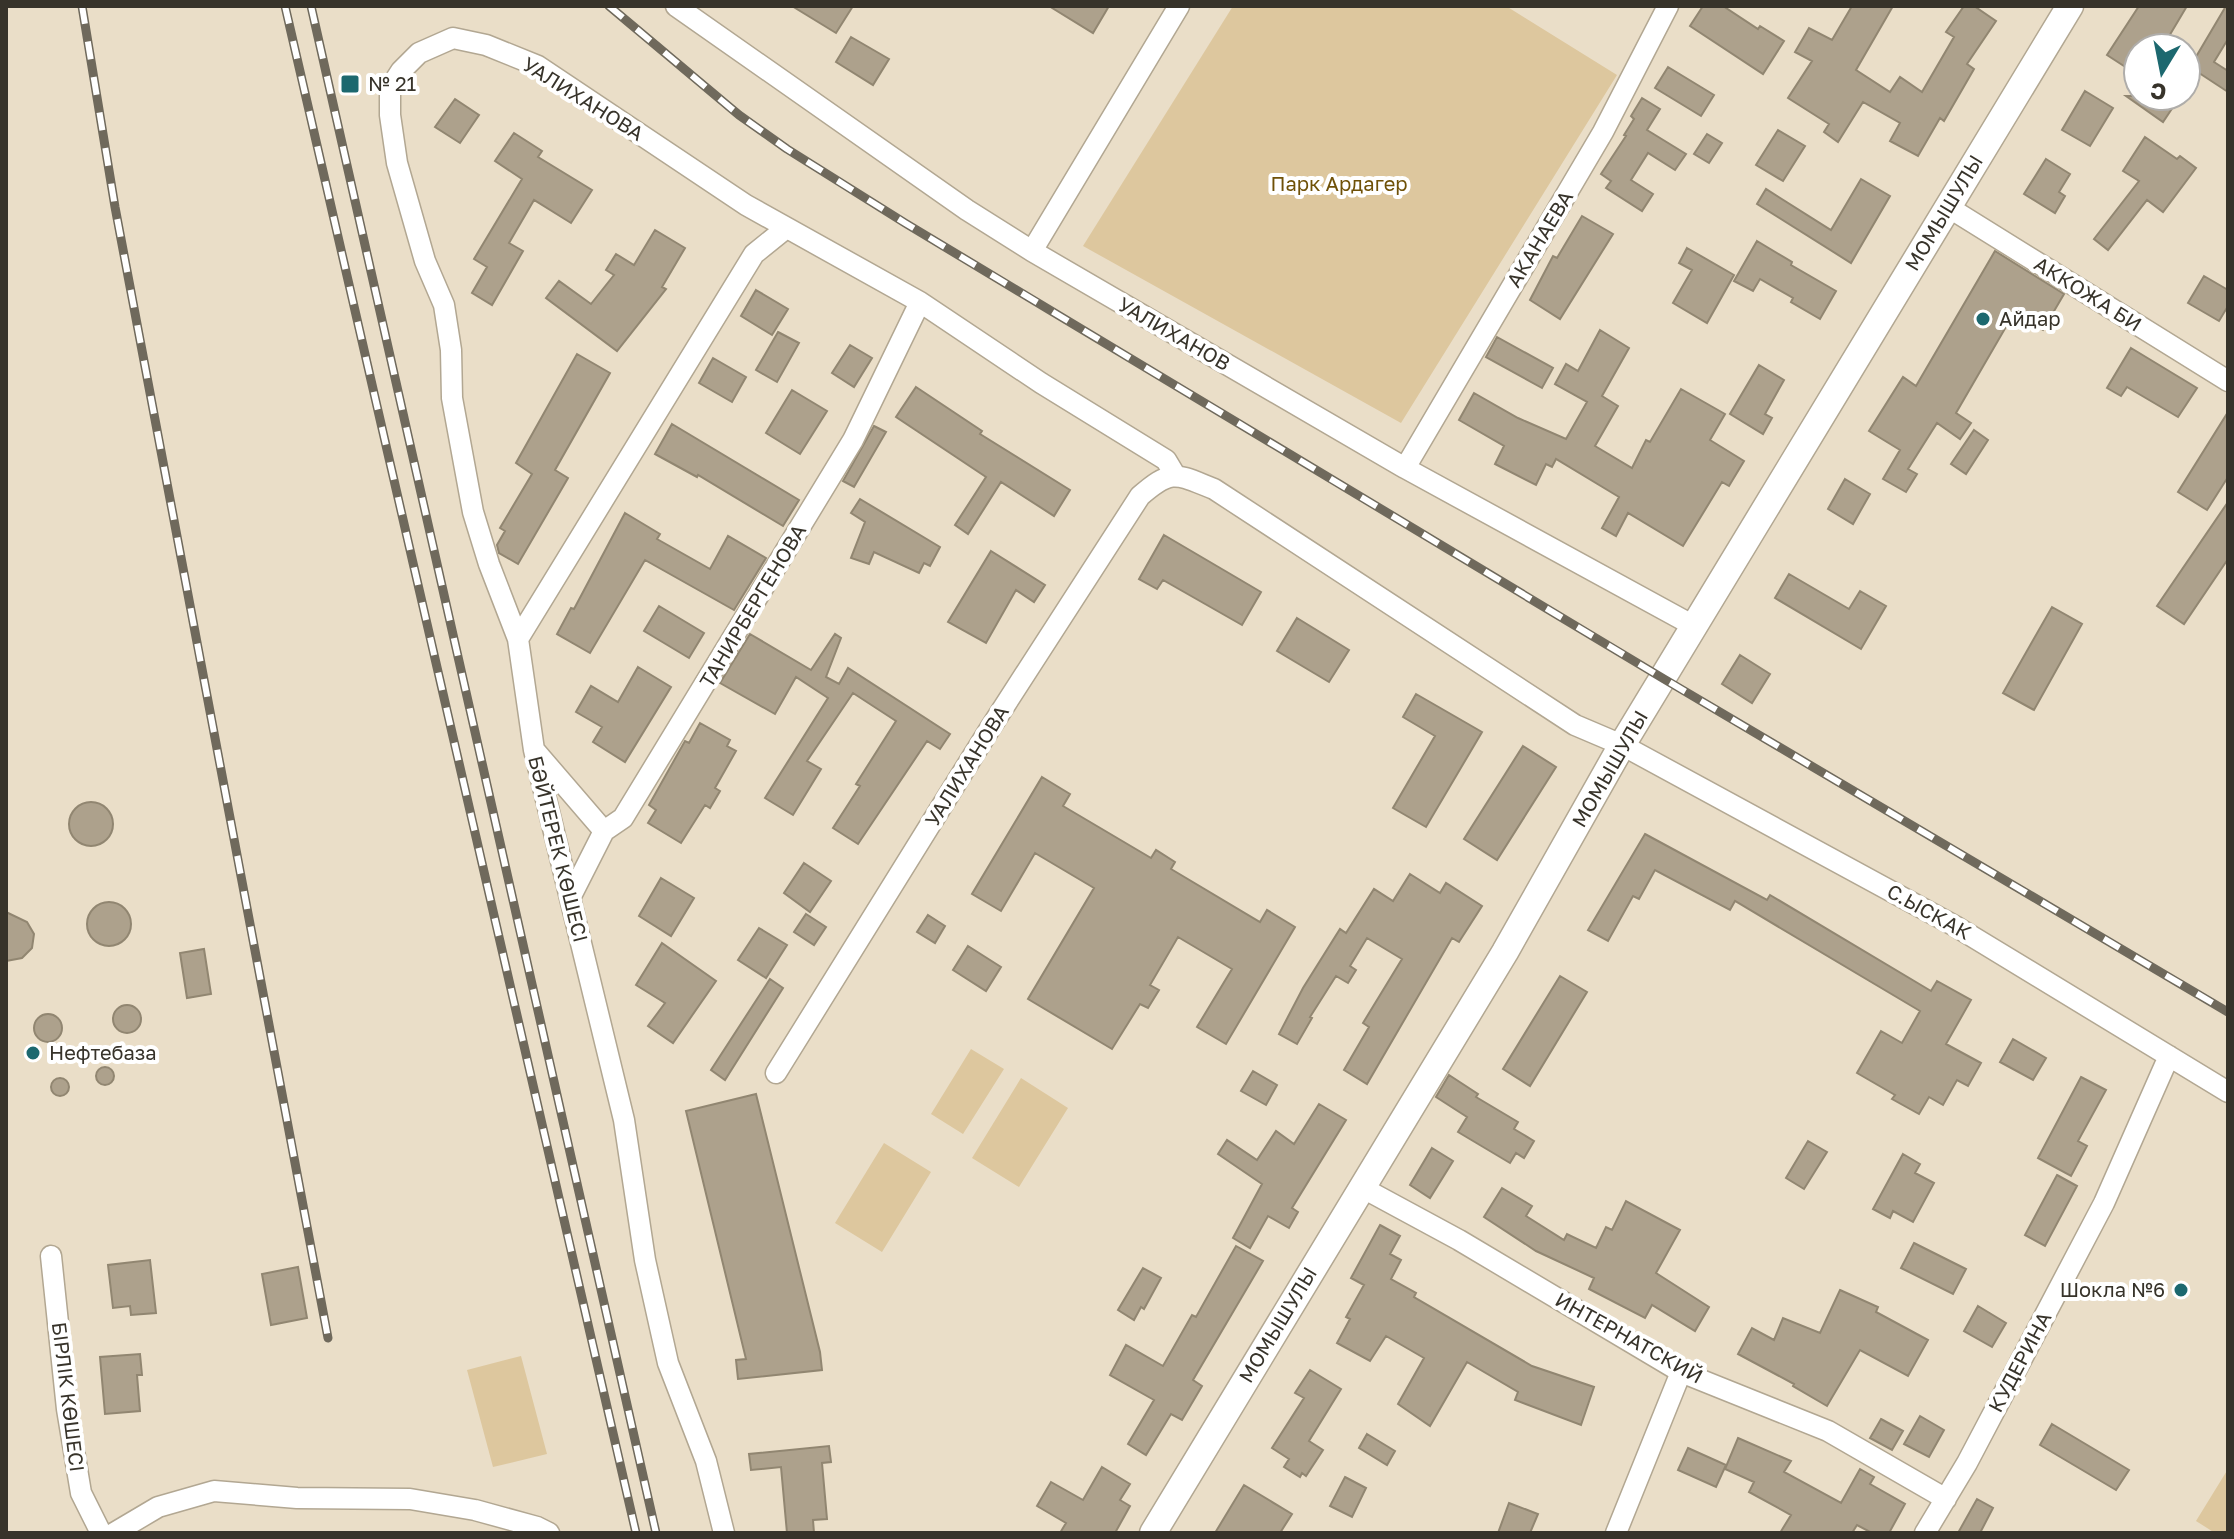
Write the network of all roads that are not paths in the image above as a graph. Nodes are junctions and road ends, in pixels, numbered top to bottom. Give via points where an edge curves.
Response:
1 (676, 6) edge
2 (1179, 6) edge
3 (1668, 6) edge
4 (2070, 6) edge
5 (1948, 207) junction
6 (785, 229) junction
7 (1032, 251) junction
8 (920, 302) junction
9 (2228, 381) edge
10 (1405, 468) junction
11 (1175, 475) junction
12 (1694, 626) junction
13 (518, 639) junction
14 (1622, 745) junction
15 (534, 750) junction
16 (604, 831) junction
17 (570, 898) junction
18 (2169, 1056) junction
19 (776, 1073) dead end
20 (2228, 1092) edge
21 (1361, 1187) junction
22 (51, 1256) dead end
23 (1681, 1372) junction
24 (1946, 1499) junction
25 (539, 1531) edge
26 (101, 1533) edge
27 (114, 1533) edge
28 (724, 1533) edge
29 (1153, 1533) edge
30 (1616, 1533) edge
31 (1925, 1533) edge

1 - 7 street, УАЛИХАНОВ
2 - 7 street
3 - 10 street, АКАНАЕВА via 1603,132
4 - 5 main road, МОМЫШУЛЫ
5 - 9 street, АККОЖА БИ
5 - 12 main road, МОМЫШУЛЫ
6 - 8 street, УАЛИХАНОВА
6 - 13 street via 754,254
6 - 13 street, УАЛИХАНОВА via 538,66 453,38 419,53 401,71 390,88 397,163 425,261 444,305 452,398 473,512
7 - 10 street, УАЛИХАНОВ
8 - 11 street, УАЛИХАНОВА via 1166,460
8 - 16 street, ТАНИРБЕРГЕНОВА via 821,495 623,818
10 - 12 street, УАЛИХАНОВ
11 - 14 street, УАЛИХАНОВА via 1214,489 1575,725
11 - 19 street, УАЛИХАНОВА via 1158,480 1140,496
12 - 14 main road, МОМЫШУЛЫ
13 - 15 street, БӘЙТЕРЕК КӨШЕСІ
14 - 18 street, С.ЫСКАК via 1955,926
14 - 21 main road, МОМЫШУЛЫ via 1505,952
15 - 16 street
15 - 17 street, БӘЙТЕРЕК КӨШЕСІ
16 - 17 street, ТАНИРБЕРГЕНОВА
17 - 28 street, БӘЙТЕРЕК КӨШЕСІ via 624,1120 645,1260 668,1363 706,1461
18 - 20 street, С.ЫСКАК
18 - 24 street, КУДЕРИНА via 2104,1203
21 - 23 street, ИНТЕРНАТСКИЙ
21 - 29 main road, МОМЫШУЛЫ
22 - 26 street, БІРЛІК КӨШЕСІ via 81,1493
23 - 24 street, ИНТЕРНАТСКИЙ via 1828,1431
23 - 30 street
24 - 31 street, КУДЕРИНА
25 - 27 street via 475,1510 410,1499 214,1491 158,1507

